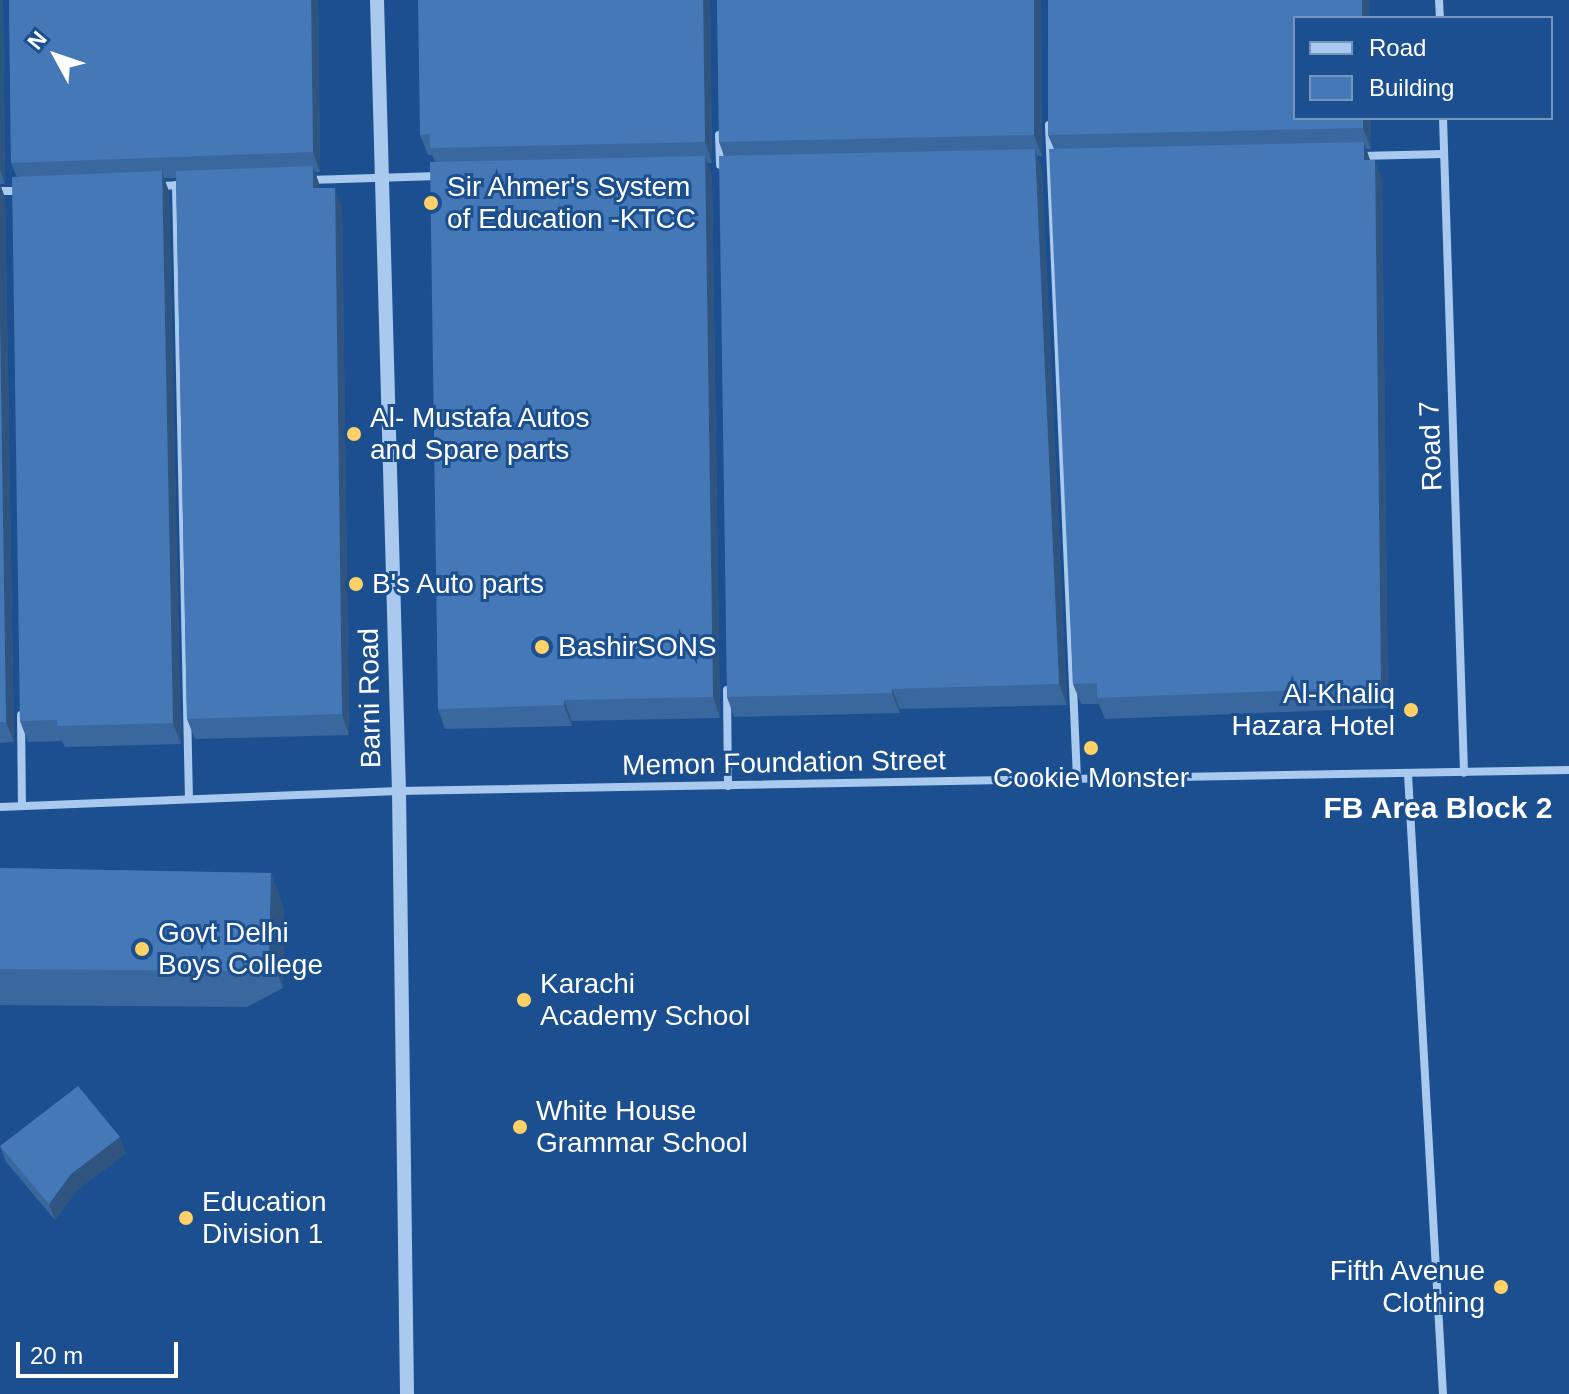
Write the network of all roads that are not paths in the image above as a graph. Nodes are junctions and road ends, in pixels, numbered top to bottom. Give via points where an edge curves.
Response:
1 (377, 0) edge
2 (1049, 118) edge
3 (1443, 120) edge
4 (719, 124) edge
5 (1444, 154) junction
6 (1349, 156) edge
7 (1065, 162) edge
8 (1033, 163) edge
9 (1049, 163) junction
10 (720, 170) junction
11 (736, 170) edge
12 (705, 171) edge
13 (14, 175) edge
14 (444, 176) edge
15 (383, 177) junction
16 (303, 181) edge
17 (176, 185) junction
18 (192, 185) edge
19 (146, 186) edge
20 (29, 190) edge
21 (0, 191) edge
22 (14, 191) junction
23 (15, 207) edge
24 (727, 675) edge
25 (21, 711) edge
26 (1569, 770) edge
27 (1464, 773) junction
28 (1408, 774) junction
29 (1077, 780) junction
30 (728, 786) junction
31 (399, 791) junction
32 (189, 799) junction
33 (22, 806) junction
34 (0, 807) edge
35 (407, 1394) edge
36 (1443, 1394) edge

1 - 15 street, Barni Road
2 - 9 street
3 - 5 street, Road 7
4 - 10 street
5 - 6 street
5 - 27 street, Road 7
7 - 9 street
8 - 9 street
9 - 29 street
10 - 11 street
10 - 12 street
13 - 22 street
14 - 15 street
15 - 16 street
15 - 31 street, Barni Road
17 - 18 street
17 - 19 street
17 - 32 street
20 - 22 street
21 - 22 street
22 - 23 street
24 - 30 street
25 - 33 street
26 - 27 street, Memon Foundation Street
27 - 28 street, Memon Foundation Street
28 - 29 street, Memon Foundation Street
28 - 36 street
29 - 30 street, Memon Foundation Street
30 - 31 street, Memon Foundation Street
31 - 32 street, Memon Foundation Street
31 - 35 street, Barni Road
32 - 33 street, Memon Foundation Street
33 - 34 street, Memon Foundation Street

